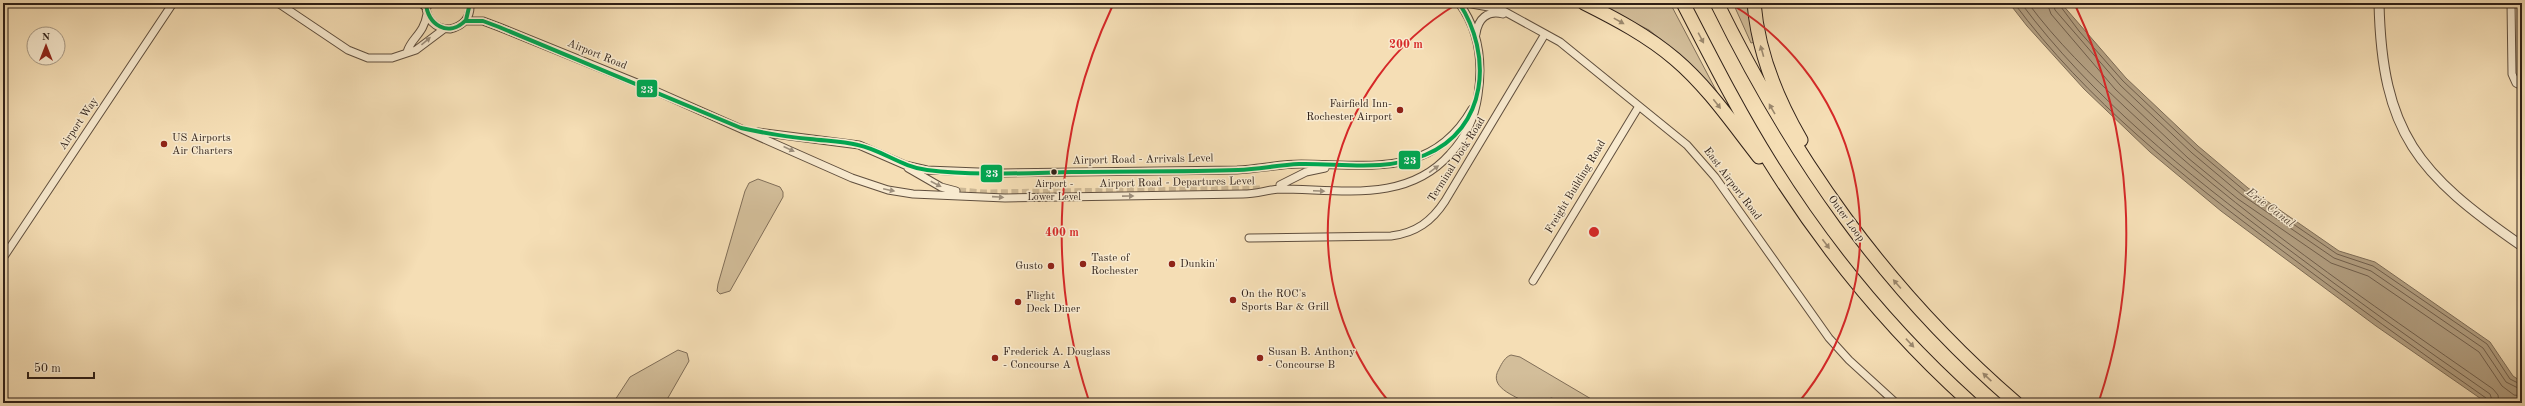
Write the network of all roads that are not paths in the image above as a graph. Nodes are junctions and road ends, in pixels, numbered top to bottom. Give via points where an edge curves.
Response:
1 (173, 3) edge
2 (278, 3) edge
3 (470, 3) edge
4 (1459, 3) edge
5 (1466, 3) edge
6 (1584, 3) edge
7 (1683, 3) edge
8 (1717, 3) edge
9 (1754, 3) edge
10 (2379, 3) edge
11 (2511, 3) edge
12 (426, 6) edge
13 (1513, 17) junction
14 (466, 21) junction
15 (444, 29) junction
16 (1545, 34) junction
17 (1476, 36) junction
18 (407, 52) junction
19 (2522, 86) edge
20 (1479, 92) junction
21 (1639, 106) junction
22 (741, 128) junction
23 (890, 158) junction
24 (1349, 166) junction
25 (1280, 187) junction
26 (959, 193) junction
27 (1848, 223) junction
28 (1815, 229) junction
29 (1249, 238) dead end
30 (2522, 246) edge
31 (3, 258) edge
32 (1532, 281) dead end
33 (1896, 403) edge
34 (1971, 403) edge
35 (2016, 403) edge

1 - 31 street, Airport Way
2 - 18 street via 362,57 386,59
3 - 14 street
4 - 17 street
5 - 13 street, East Airport Road via 1500,9
6 -> 28 highway via 1646,37 1688,71
7 -> 28 highway via 1748,125
27 -> 8 highway, Outer Loop via 1776,115
27 -> 9 highway via 1778,95 1761,47
10 - 30 street via 2384,75 2395,113 2413,149 2449,191
11 - 19 street via 2512,74 2516,83
12 - 15 street via 434,24
12 - 18 street via 421,34 409,46
13 - 16 street, East Airport Road
13 - 17 street, East Airport Road via 1496,12 1482,18 1477,24
14 - 15 street via 456,28
14 - 22 street, Airport Road via 483,21 499,26
18 -> 15 street via 416,50
16 - 21 street, East Airport Road via 1577,55
16 - 29 street, Terminal Dock Road via 1448,197 1437,213 1424,225 1392,236
17 - 20 street via 1481,61
20 - 24 street, Airport Road - Arrivals Level via 1473,108 1460,127 1431,152 1397,164
25 -> 20 street, Airport Road - Departures Level via 1367,191 1399,186 1430,172 1453,152 1470,125
21 - 32 street, Freight Building Road
21 - 33 street, East Airport Road via 1699,156 1829,338
22 - 23 street, Airport Road - Arrivals Level via 773,135 850,143
22 -> 26 street, Airport Road - Departures Level via 880,188 904,193
23 - 24 street, Airport Road - Arrivals Level via 926,170 996,173 1237,170 1272,165
23 -> 26 street, Airport Road - Arrivals Level via 938,186
24 - 25 street, Airport Road - Arrivals Level via 1309,171
26 -> 25 street, Airport Road - Departures Level via 1013,198 1248,194
35 -> 27 highway, Outer Loop via 1932,322 1888,274
28 -> 34 highway via 1897,329

